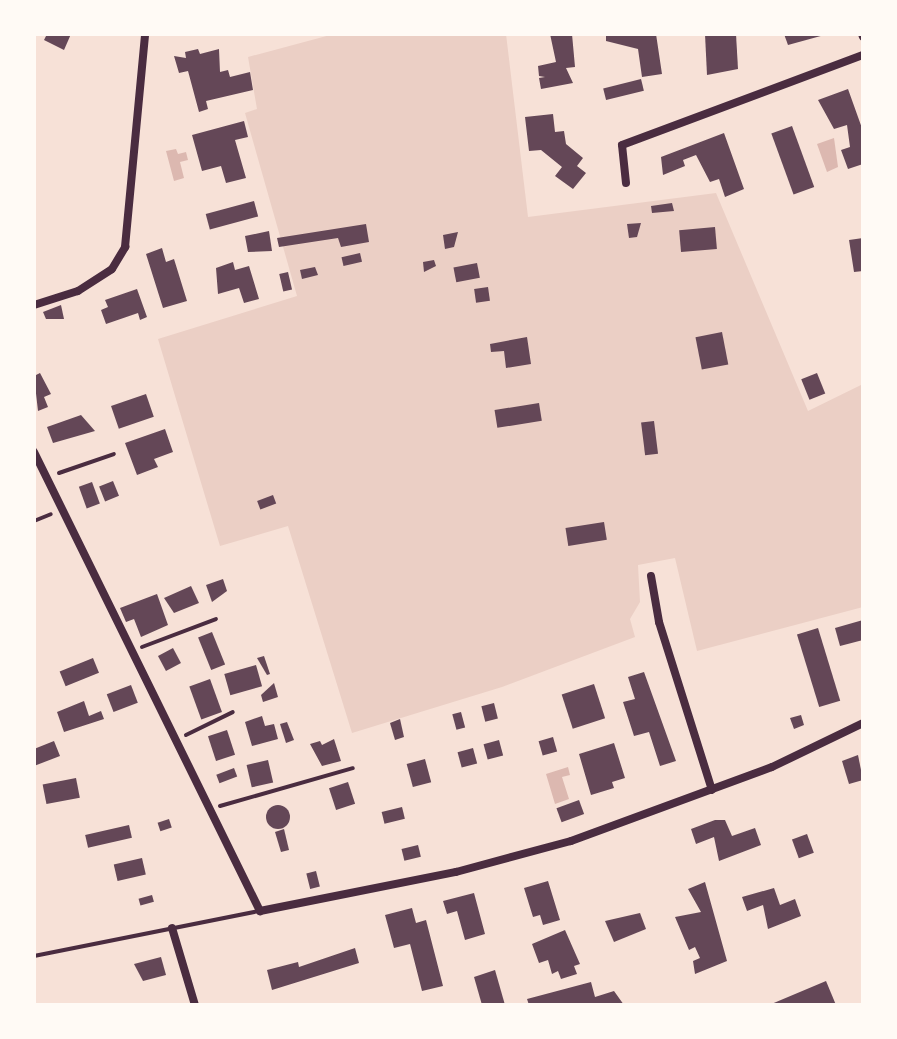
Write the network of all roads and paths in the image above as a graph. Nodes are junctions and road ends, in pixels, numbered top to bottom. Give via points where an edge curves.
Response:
1 (145, 34) edge
2 (863, 55) edge
3 (626, 183) dead end
4 (34, 305) edge
5 (34, 452) edge
6 (114, 454) dead end
7 (46, 478) junction
8 (651, 576) dead end
9 (216, 619) dead end
10 (133, 651) junction
11 (233, 712) dead end
12 (863, 723) edge
13 (176, 739) junction
14 (353, 768) dead end
15 (712, 790) junction
16 (210, 809) junction
17 (260, 911) junction
18 (172, 928) junction
19 (34, 956) edge
20 (195, 1005) edge

1 - 4 street via 125,247 112,269 78,291
2 - 3 street via 622,145
5 - 7 street
6 - 7 path
7 - 10 street
8 - 15 street via 659,622
9 - 10 path
10 - 13 street
11 - 13 path
12 - 15 street
13 - 16 street
14 - 16 path
15 - 17 street via 571,841 456,872
16 - 17 street
17 - 18 lane
18 - 19 lane
18 - 20 street

